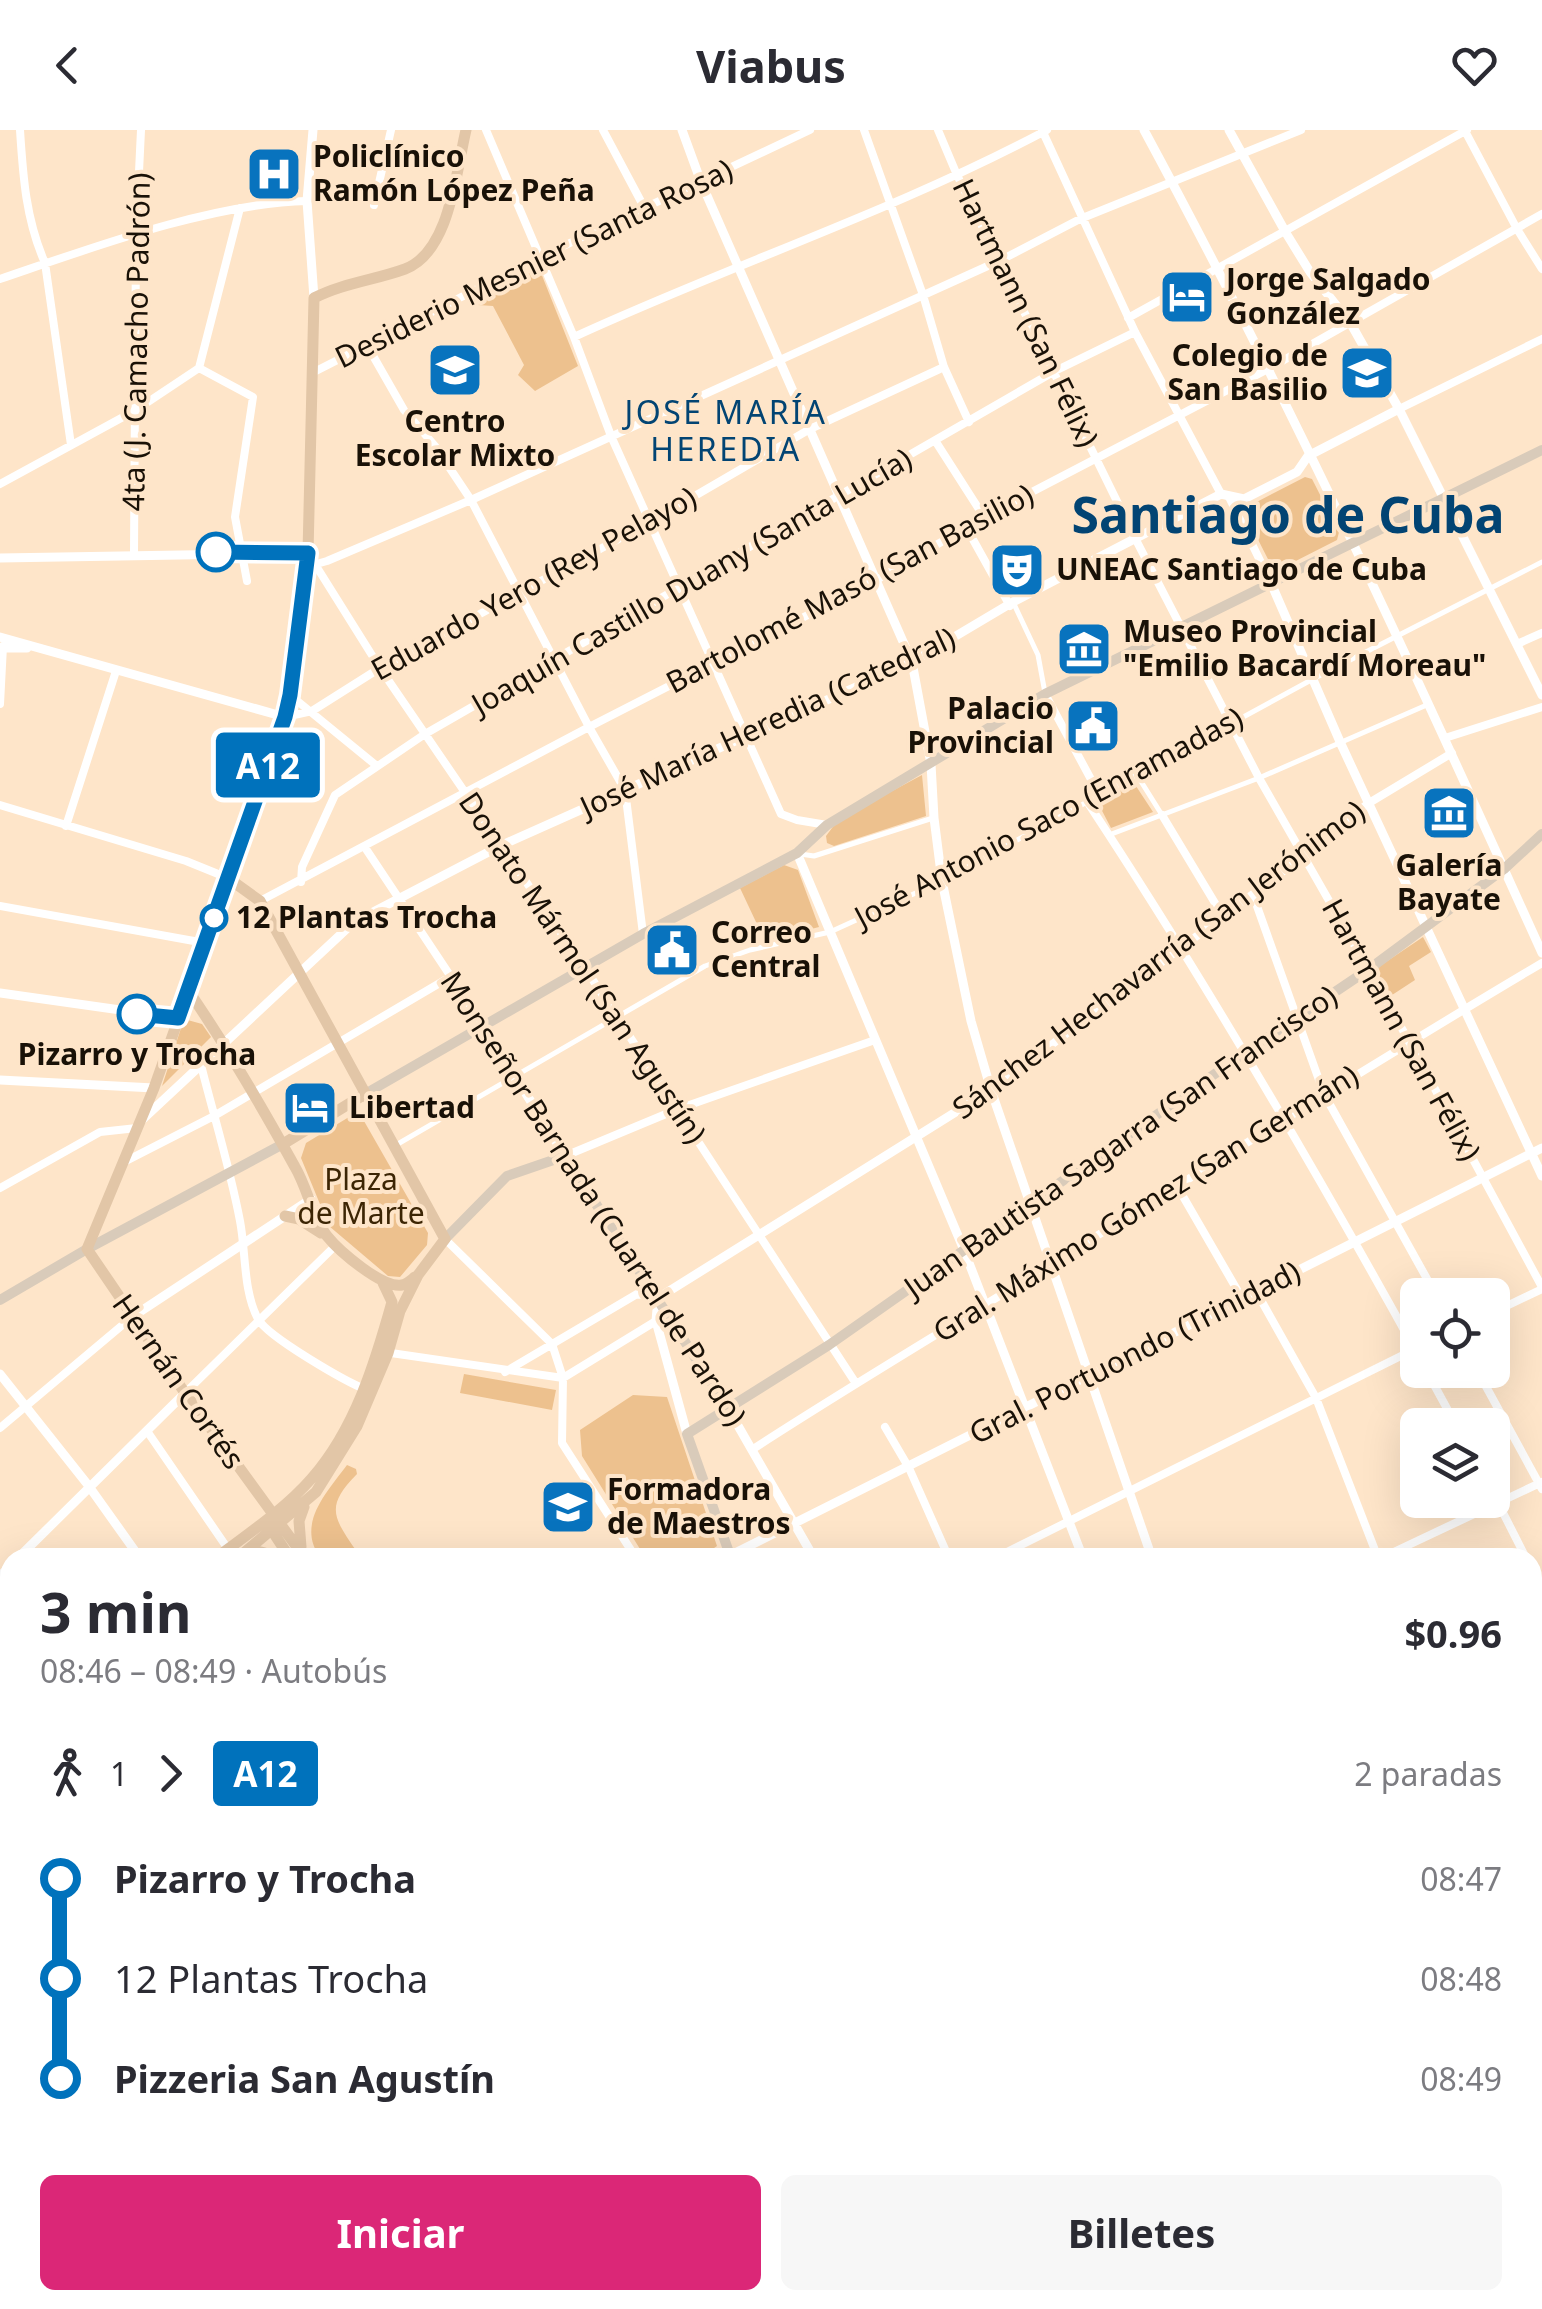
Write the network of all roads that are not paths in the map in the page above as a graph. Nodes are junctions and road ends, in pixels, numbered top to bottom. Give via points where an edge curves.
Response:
1 (20, 130) edge
2 (141, 130) edge
3 (313, 130) edge
4 (391, 130) edge
5 (466, 130) edge
6 (486, 130) edge
7 (603, 130) edge
8 (682, 130) edge
9 (810, 130) edge
10 (864, 130) edge
11 (938, 130) edge
12 (1144, 130) edge
13 (1229, 130) edge
14 (1301, 130) edge
15 (1044, 131) edge
16 (1466, 131) edge
17 (1242, 156) junction
18 (957, 175) junction
19 (701, 182) junction
20 (1172, 184) junction
21 (308, 202) junction
22 (888, 204) junction
23 (374, 205) dead end
24 (240, 208) junction
25 (646, 209) junction
26 (1542, 214) edge
27 (1080, 219) junction
28 (1517, 229) junction
29 (1286, 234) junction
30 (136, 235) junction
31 (540, 256) junction
32 (1001, 260) junction
33 (45, 264) junction
34 (739, 264) junction
35 (1542, 269) edge
36 (1217, 271) junction
37 (0, 279) edge
38 (923, 296) junction
39 (314, 298) junction
40 (1128, 318) junction
41 (1351, 324) junction
42 (1135, 332) junction
43 (574, 338) junction
44 (1542, 339) edge
45 (368, 347) junction
46 (780, 359) junction
47 (944, 367) junction
48 (199, 368) junction
49 (1268, 369) junction
50 (1055, 372) junction
51 (312, 373) junction
52 (1399, 409) junction
53 (136, 410) junction
54 (1179, 414) junction
55 (969, 422) junction
56 (810, 429) junction
57 (610, 436) junction
58 (936, 442) junction
59 (71, 445) junction
60 (1542, 450) edge
61 (1308, 456) junction
62 (1095, 457) junction
63 (1297, 472) junction
64 (1318, 476) junction
65 (0, 484) edge
66 (840, 495) junction
67 (1224, 496) junction
68 (1444, 498) junction
69 (470, 500) junction
70 (984, 517) junction
71 (650, 522) junction
72 (966, 526) junction
73 (1136, 538) junction
74 (1351, 544) junction
75 (240, 552) junction
76 (134, 554) junction
77 (0, 558) edge
78 (310, 562) junction
79 (1542, 562) edge
80 (878, 579) junction
81 (248, 580) dead end
82 (1270, 584) junction
83 (681, 588) junction
84 (1490, 590) junction
85 (518, 594) junction
86 (1011, 604) junction
87 (1182, 628) junction
88 (1542, 633) edge
89 (1396, 636) junction
90 (1, 644) edge
91 (1517, 644) junction
92 (554, 662) junction
93 (912, 662) junction
94 (714, 665) junction
95 (380, 668) junction
96 (116, 671) junction
97 (1313, 678) junction
98 (1045, 694) junction
99 (290, 695) junction
100 (1542, 695) edge
101 (0, 704) edge
102 (1429, 704) junction
103 (1542, 708) edge
104 (312, 711) junction
105 (285, 717) junction
106 (1232, 724) junction
107 (589, 726) junction
108 (425, 734) junction
109 (745, 737) junction
110 (1445, 738) junction
111 (1341, 744) junction
112 (1452, 753) junction
113 (931, 764) junction
114 (377, 766) junction
115 (1137, 776) junction
116 (1260, 778) junction
117 (625, 790) junction
118 (464, 793) junction
119 (1100, 796) junction
120 (1088, 802) junction
121 (1369, 803) junction
122 (0, 805) edge
123 (1162, 815) junction
124 (934, 818) junction
125 (826, 824) junction
126 (66, 826) junction
127 (1542, 834) edge
128 (1109, 835) junction
129 (502, 844) junction
130 (364, 846) junction
131 (797, 853) junction
132 (1300, 853) junction
133 (1504, 869) junction
134 (228, 878) junction
135 (942, 881) junction
136 (301, 882) junction
137 (1253, 895) junction
138 (397, 898) junction
139 (260, 901) junction
140 (0, 906) edge
141 (1224, 918) junction
142 (1426, 928) junction
143 (830, 932) junction
144 (643, 934) junction
145 (205, 943) junction
146 (1182, 949) junction
147 (1542, 954) edge
148 (1542, 962) edge
149 (584, 968) junction
150 (1369, 969) junction
151 (300, 970) junction
152 (450, 977) junction
153 (188, 990) junction
154 (0, 993) edge
155 (1464, 1009) junction
156 (616, 1016) junction
157 (178, 1018) junction
158 (1296, 1018) junction
159 (210, 1022) junction
160 (483, 1025) junction
161 (874, 1040) junction
162 (1410, 1041) junction
163 (339, 1042) junction
164 (224, 1044) junction
165 (1246, 1052) junction
166 (200, 1064) junction
167 (514, 1074) junction
168 (0, 1080) edge
169 (154, 1088) junction
170 (992, 1090) junction
171 (252, 1094) junction
172 (365, 1094) junction
173 (1324, 1094) junction
174 (678, 1108) junction
175 (214, 1116) junction
176 (1284, 1117) junction
177 (139, 1124) junction
178 (916, 1138) junction
179 (283, 1144) junction
180 (394, 1146) junction
181 (1542, 1148) edge
182 (1532, 1153) junction
183 (565, 1156) junction
184 (124, 1162) junction
185 (231, 1173) junction
186 (1542, 1176) edge
187 (1484, 1178) junction
188 (1177, 1186) junction
189 (0, 1188) edge
190 (311, 1198) junction
191 (1030, 1204) junction
192 (285, 1216) junction
193 (1396, 1222) junction
194 (758, 1235) junction
195 (445, 1239) junction
196 (332, 1241) junction
197 (1356, 1241) junction
198 (245, 1243) junction
199 (86, 1250) junction
200 (964, 1250) junction
201 (1052, 1264) junction
202 (418, 1275) junction
203 (1427, 1278) edge
204 (383, 1283) junction
205 (1542, 1288) edge
206 (1257, 1293) junction
207 (658, 1298) junction
208 (0, 1300) edge
209 (1243, 1300) junction
210 (986, 1304) junction
211 (1510, 1304) edge
212 (132, 1317) junction
213 (656, 1321) junction
214 (259, 1322) junction
215 (1400, 1322) edge
216 (676, 1326) junction
217 (552, 1344) junction
218 (829, 1345) junction
219 (383, 1352) junction
220 (1400, 1359) edge
221 (505, 1372) junction
222 (1089, 1373) junction
223 (0, 1374) edge
224 (563, 1378) junction
225 (855, 1382) junction
226 (1487, 1388) edge
227 (367, 1390) junction
228 (185, 1392) junction
229 (1316, 1398) junction
230 (1024, 1407) junction
231 (26, 1408) junction
232 (728, 1410) junction
233 (0, 1428) edge
234 (884, 1428) dead end
235 (147, 1430) junction
236 (688, 1434) junction
237 (753, 1449) junction
238 (908, 1468) junction
239 (88, 1485) junction
240 (1541, 1485) edge
241 (1130, 1490) junction
242 (1510, 1498) edge
243 (306, 1504) junction
244 (272, 1512) junction
245 (1465, 1518) edge
246 (1507, 1518) edge
247 (1069, 1521) junction
248 (795, 1522) junction
249 (276, 1528) junction
250 (28, 1548) edge
251 (133, 1548) edge
252 (232, 1548) edge
253 (241, 1548) edge
254 (245, 1548) edge
255 (283, 1548) edge
256 (296, 1548) edge
257 (302, 1548) edge
258 (630, 1548) edge
259 (727, 1548) edge
260 (747, 1548) edge
261 (809, 1548) edge
262 (944, 1548) edge
263 (1015, 1548) edge
264 (1079, 1548) edge
265 (1149, 1548) edge
266 (1376, 1548) edge
267 (1401, 1548) edge
268 (1521, 1548) edge

1 - 33 street via 24,191
2 - 30 street, 4ta (J. Camacho Padrón)
3 - 21 street
4 - 23 street
5 - 39 main road via 438,240 427,256
6 - 31 street
7 - 25 street
8 - 19 street
9 - 19 street, Desiderio Mesnier (Santa Rosa)
10 - 22 street
11 - 18 street, Hartmann (San Félix)
12 - 20 street
13 - 17 street
14 - 17 street
15 - 18 street
15 - 27 street
16 - 28 street
16 - 29 street
17 - 20 street
17 - 29 street
18 - 22 street
18 - 32 street, Hartmann (San Félix)
19 - 25 street, Desiderio Mesnier (Santa Rosa)
19 - 34 street
20 - 27 street
20 - 36 street
21 - 24 street
21 - 39 street
22 - 34 street
22 - 38 street
24 - 30 street
24 - 48 street
25 - 31 street, Desiderio Mesnier (Santa Rosa)
26 - 28 street, Bartolomé Masó (San Basilio)
27 - 32 street
27 - 40 street
28 - 35 street
28 - 41 street, Bartolomé Masó (San Basilio)
29 - 36 street
29 - 41 street
30 - 33 street
30 - 53 street, 4ta (J. Camacho Padrón)
31 - 43 street
31 - 45 street, Desiderio Mesnier (Santa Rosa)
32 - 38 street
32 - 50 street, Hartmann (San Félix)
33 - 37 street
33 - 59 street
34 - 43 street
34 - 46 street
36 - 40 street
36 - 49 street
38 - 46 street
38 - 47 street
39 - 51 main road
40 - 42 street
41 - 49 street, Bartolomé Masó (San Basilio)
41 - 52 street
42 - 50 street, Joaquín Castillo Duany (Santa Lucía)
42 - 54 street
43 - 57 street
44 - 52 street, José María Heredia (Catedral)
45 - 51 street, Desiderio Mesnier (Santa Rosa)
45 - 69 street
46 - 56 street
46 - 57 street
47 - 55 street
47 - 56 street, Eduardo Yero (Rey Pelayo)
48 - 53 street
48 - 75 street via 253,397 236,517
49 - 54 street, Bartolomé Masó (San Basilio)
49 - 61 street
50 - 55 street, Joaquín Castillo Duany (Santa Lucía)
50 - 62 street, Hartmann (San Félix)
51 - 78 main road
52 - 61 street, José María Heredia (Catedral)
52 - 68 street
53 - 59 street
53 - 76 street, 4ta (J. Camacho Padrón)
54 - 62 street, Bartolomé Masó (San Basilio)
54 - 67 street
55 - 58 street, Joaquín Castillo Duany (Santa Lucía)
56 - 66 street
56 - 71 street, Eduardo Yero (Rey Pelayo)
57 - 69 street
57 - 71 street
58 - 66 street, Joaquín Castillo Duany (Santa Lucía)
58 - 70 street
59 - 65 street
60 - 68 main road
61 - 63 street, José María Heredia (Catedral)
61 - 64 street
62 - 70 street, Bartolomé Masó (San Basilio)
62 - 73 street, Hartmann (San Félix)
63 - 64 street
63 - 67 street, José María Heredia (Catedral) via 1244,499
64 - 74 street
66 - 80 street
66 - 83 street, Joaquín Castillo Duany (Santa Lucía)
67 - 73 street, José María Heredia (Catedral)
67 - 82 street
68 - 74 main road
68 - 84 street
69 - 78 street
69 - 85 street
70 - 72 street, Bartolomé Masó (San Basilio)
71 - 83 street
71 - 85 street, Eduardo Yero (Rey Pelayo)
72 - 80 street, Bartolomé Masó (San Basilio)
72 - 86 street
73 - 86 street, José María Heredia (Catedral)
73 - 87 street, Hartmann (San Félix)
74 - 82 main road
74 - 89 street
75 - 76 street
75 - 78 street
75 - 81 street
76 - 77 street
78 - 95 street, Donato Mármol (San Agustín)
78 - 99 main road
79 - 84 street, José Antonio Saco (Enramadas)
80 - 93 street
80 - 94 street, Bartolomé Masó (San Basilio)
82 - 87 main road
82 - 97 street
83 - 92 street, Joaquín Castillo Duany (Santa Lucía)
83 - 94 street
84 - 89 street, José Antonio Saco (Enramadas)
84 - 91 street
85 - 92 street
85 - 95 street, Eduardo Yero (Rey Pelayo)
86 - 93 street, José María Heredia (Catedral)
86 - 98 street via 1038,653
87 - 98 main road
87 - 106 street, Hartmann (San Félix)
88 - 91 street
89 - 97 street, José Antonio Saco (Enramadas)
89 - 102 street
90 - 96 street via 40,648
90 - 101 street
91 - 100 street
92 - 107 street
92 - 108 street, Joaquín Castillo Duany (Santa Lucía)
93 - 109 street, José María Heredia (Catedral)
93 - 113 street
94 - 107 street, Bartolomé Masó (San Basilio)
94 - 109 street
95 - 104 street, Eduardo Yero (Rey Pelayo)
95 - 108 street, Donato Mármol (San Agustín)
96 - 105 street
96 - 126 street
97 - 106 street, José Antonio Saco (Enramadas)
97 - 111 street
98 - 113 main road
98 - 119 street
99 - 104 street
99 - 105 main road
102 - 110 street
102 - 111 street
103 - 110 street
104 - 105 street, Eduardo Yero (Rey Pelayo)
104 - 114 street
105 - 134 main road
106 - 115 street, José Antonio Saco (Enramadas)
106 - 116 street, Hartmann (San Félix)
107 - 117 street
107 - 118 street, Bartolomé Masó (San Basilio)
108 - 114 street, Joaquín Castillo Duany (Santa Lucía)
108 - 118 street, Donato Mármol (San Agustín)
109 - 117 street, José María Heredia (Catedral)
109 - 125 street via 781,814
110 - 112 street
111 - 116 street
111 - 121 street
112 - 121 street, Sánchez Hechavarría (San Jerónimo)
112 - 133 street
113 - 124 street
113 - 125 main road
114 - 136 street, Joaquín Castillo Duany (Santa Lucía) via 335,795
115 - 119 street, José Antonio Saco (Enramadas)
115 - 123 street
116 - 123 street
116 - 132 street, Hartmann (San Félix)
117 - 129 street, José María Heredia (Catedral)
117 - 144 street
118 - 129 street, Donato Mármol (San Agustín)
118 - 130 street, Bartolomé Masó (San Basilio)
119 - 120 street, José Antonio Saco (Enramadas)
120 - 128 street
120 - 135 street, José Antonio Saco (Enramadas)
121 - 132 street, Sánchez Hechavarría (San Jerónimo)
121 - 142 street
122 - 126 street
123 - 128 street
123 - 141 street
124 - 131 street via 814,856
124 - 135 street
125 - 131 main road
126 - 134 street
127 - 133 main road, Juan Bautista Sagarra (San Francisco)
128 - 146 street
129 - 138 street, José María Heredia (Catedral)
129 - 149 street, Donato Mármol (San Agustín)
130 - 136 street, Bartolomé Masó (San Basilio)
130 - 138 street, Monseñor Barnada (Cuartel de Pardo)
131 - 143 street
131 - 144 main road
132 - 137 street, Sánchez Hechavarría (San Jerónimo)
132 - 150 street, Hartmann (San Félix)
133 - 142 main road, Juan Bautista Sagarra (San Francisco)
133 - 147 street
134 - 139 main road
134 - 145 main road
135 - 143 street, José Antonio Saco (Enramadas)
135 - 170 street
136 - 139 street, Bartolomé Masó (San Basilio)
137 - 141 street, Sánchez Hechavarría (San Jerónimo)
137 - 158 street
138 - 151 street, José María Heredia (Catedral) via 354,922
138 - 152 street, Monseñor Barnada (Cuartel de Pardo)
139 - 151 main road
140 - 145 street
141 - 146 street, Sánchez Hechavarría (San Jerónimo)
142 - 150 main road, Juan Bautista Sagarra (San Francisco)
142 - 155 street
143 - 156 street, José Antonio Saco (Enramadas) via 705,966
143 - 161 street
144 - 149 main road
145 - 153 main road
146 - 165 street
146 - 170 street, Sánchez Hechavarría (San Jerónimo)
148 - 155 street, Gral. Máximo Gómez (San Germán)
149 - 156 street, Donato Mármol (San Agustín)
149 - 160 main road
150 - 158 main road, Juan Bautista Sagarra (San Francisco)
150 - 162 street, Hartmann (San Félix)
151 - 163 main road
151 - 164 street, José María Heredia (Catedral)
152 - 160 street, Monseñor Barnada (Cuartel de Pardo)
152 - 163 street
153 - 157 main road
153 - 159 main road
154 - 157 street
155 - 162 street, Gral. Máximo Gómez (San Germán)
155 - 182 street
156 - 167 street, José Antonio Saco (Enramadas)
156 - 174 street, Donato Mármol (San Agustín)
157 - 159 main road
157 - 169 main road
158 - 165 main road, Juan Bautista Sagarra (San Francisco)
158 - 173 street
159 - 164 main road
160 - 167 street, Monseñor Barnada (Cuartel de Pardo)
160 - 172 main road
161 - 174 street
161 - 178 street
162 - 173 street, Gral. Máximo Gómez (San Germán)
162 - 187 street, Hartmann (San Félix)
163 - 171 street
163 - 172 main road
164 - 166 street, José María Heredia (Catedral)
164 - 171 main road
165 - 176 street
165 - 191 main road, Juan Bautista Sagarra (San Francisco)
166 - 175 street
166 - 177 street, José María Heredia (Catedral)
167 - 180 street, José Antonio Saco (Enramadas)
167 - 183 street, Monseñor Barnada (Cuartel de Pardo)
168 - 169 street
169 - 177 main road
170 - 178 street, Sánchez Hechavarría (San Jerónimo)
170 - 191 street
171 - 175 street
171 - 179 main road
172 - 179 main road
172 - 180 main road
173 - 176 street, Gral. Máximo Gómez (San Germán)
173 - 193 street
174 - 183 street
174 - 194 street, Donato Mármol (San Agustín)
175 - 184 street
175 - 185 street
176 - 188 street, Gral. Máximo Gómez (San Germán)
176 - 197 street
177 - 184 main road
177 - 189 street via 100,1132
178 - 194 street, Sánchez Hechavarría (San Jerónimo)
178 - 200 street
179 - 185 main road
179 - 190 main road
180 - 195 main road
181 - 182 street, Gral. Portuondo (Trinidad)
182 - 186 street
182 - 187 street, Gral. Portuondo (Trinidad)
183 - 195 main road via 508,1176
183 - 207 main road, Monseñor Barnada (Cuartel de Pardo)
184 - 199 main road
185 - 198 street
185 - 199 main road
187 - 193 street, Gral. Portuondo (Trinidad)
187 - 205 street, Hartmann (San Félix)
188 - 201 street, Gral. Máximo Gómez (San Germán)
188 - 209 street
190 - 192 street
190 - 196 main road
191 - 200 main road, Juan Bautista Sagarra (San Francisco)
191 - 201 street
192 - 196 main road
192 - 198 street
193 - 197 street, Gral. Portuondo (Trinidad)
193 - 203 street
194 - 207 street, Sánchez Hechavarría (San Jerónimo)
194 - 218 street, Donato Mármol (San Agustín)
195 - 202 main road
195 - 217 street
196 - 204 main road
196 - 214 street
197 - 206 street, Gral. Portuondo (Trinidad)
197 - 215 street
198 - 212 street
198 - 214 street
199 - 208 main road
199 - 212 main road, Hernán Cortés
200 - 210 street
200 - 218 main road, Juan Bautista Sagarra (San Francisco)
201 - 210 street, Gral. Máximo Gómez (San Germán)
201 - 222 street
202 - 204 main road via 402,1285
202 - 219 main road
204 - 219 main road via 392,1302
205 - 211 street
206 - 209 street, Gral. Portuondo (Trinidad)
206 - 229 street
207 - 213 street
207 - 216 main road, Monseñor Barnada (Cuartel de Pardo)
207 - 217 street, Sánchez Hechavarría (San Jerónimo) via 638,1294
209 - 222 street, Gral. Portuondo (Trinidad)
210 - 225 street, Gral. Máximo Gómez (San Germán)
210 - 230 street
212 - 228 main road, Hernán Cortés
212 - 231 street
213 - 216 street
213 - 224 street
213 - 236 street
214 - 227 street via 336,1377
214 - 228 street
216 - 232 main road, Monseñor Barnada (Cuartel de Pardo)
217 - 221 street, Sánchez Hechavarría (San Jerónimo)
217 - 224 street
218 - 225 street, Donato Mármol (San Agustín)
218 - 232 main road, Juan Bautista Sagarra (San Francisco)
219 - 221 street
219 - 227 main road
220 - 229 street
221 - 224 street
222 - 230 street, Gral. Portuondo (Trinidad)
222 - 241 street
223 - 231 street
224 - 258 street via 562,1443
225 - 237 street, Gral. Máximo Gómez (San Germán)
226 - 240 street
227 - 243 main road via 344,1450
227 - 244 main road via 312,1478
228 - 235 street
228 - 244 main road, Hernán Cortés
229 - 241 street
229 - 266 street
230 - 238 street, Gral. Portuondo (Trinidad)
230 - 247 street
231 - 233 street
231 - 239 street
232 - 236 main road, Juan Bautista Sagarra (San Francisco)
232 - 237 street, Monseñor Barnada (Cuartel de Pardo)
234 - 238 street
235 - 239 street
235 - 252 street
236 - 259 main road
237 - 248 street, Monseñor Barnada (Cuartel de Pardo)
238 - 248 street, Gral. Portuondo (Trinidad)
238 - 262 street
239 - 250 street
239 - 251 street
240 - 242 street
241 - 247 street
241 - 265 street
243 - 249 main road
243 - 257 main road via 298,1522
244 - 249 main road, Hernán Cortés
244 - 253 main road
245 - 267 street
246 - 268 street
247 - 263 street
247 - 264 street
248 - 260 street, Gral. Portuondo (Trinidad)
248 - 261 street, Monseñor Barnada (Cuartel de Pardo)
249 - 254 main road
249 - 255 main road
249 - 256 main road

